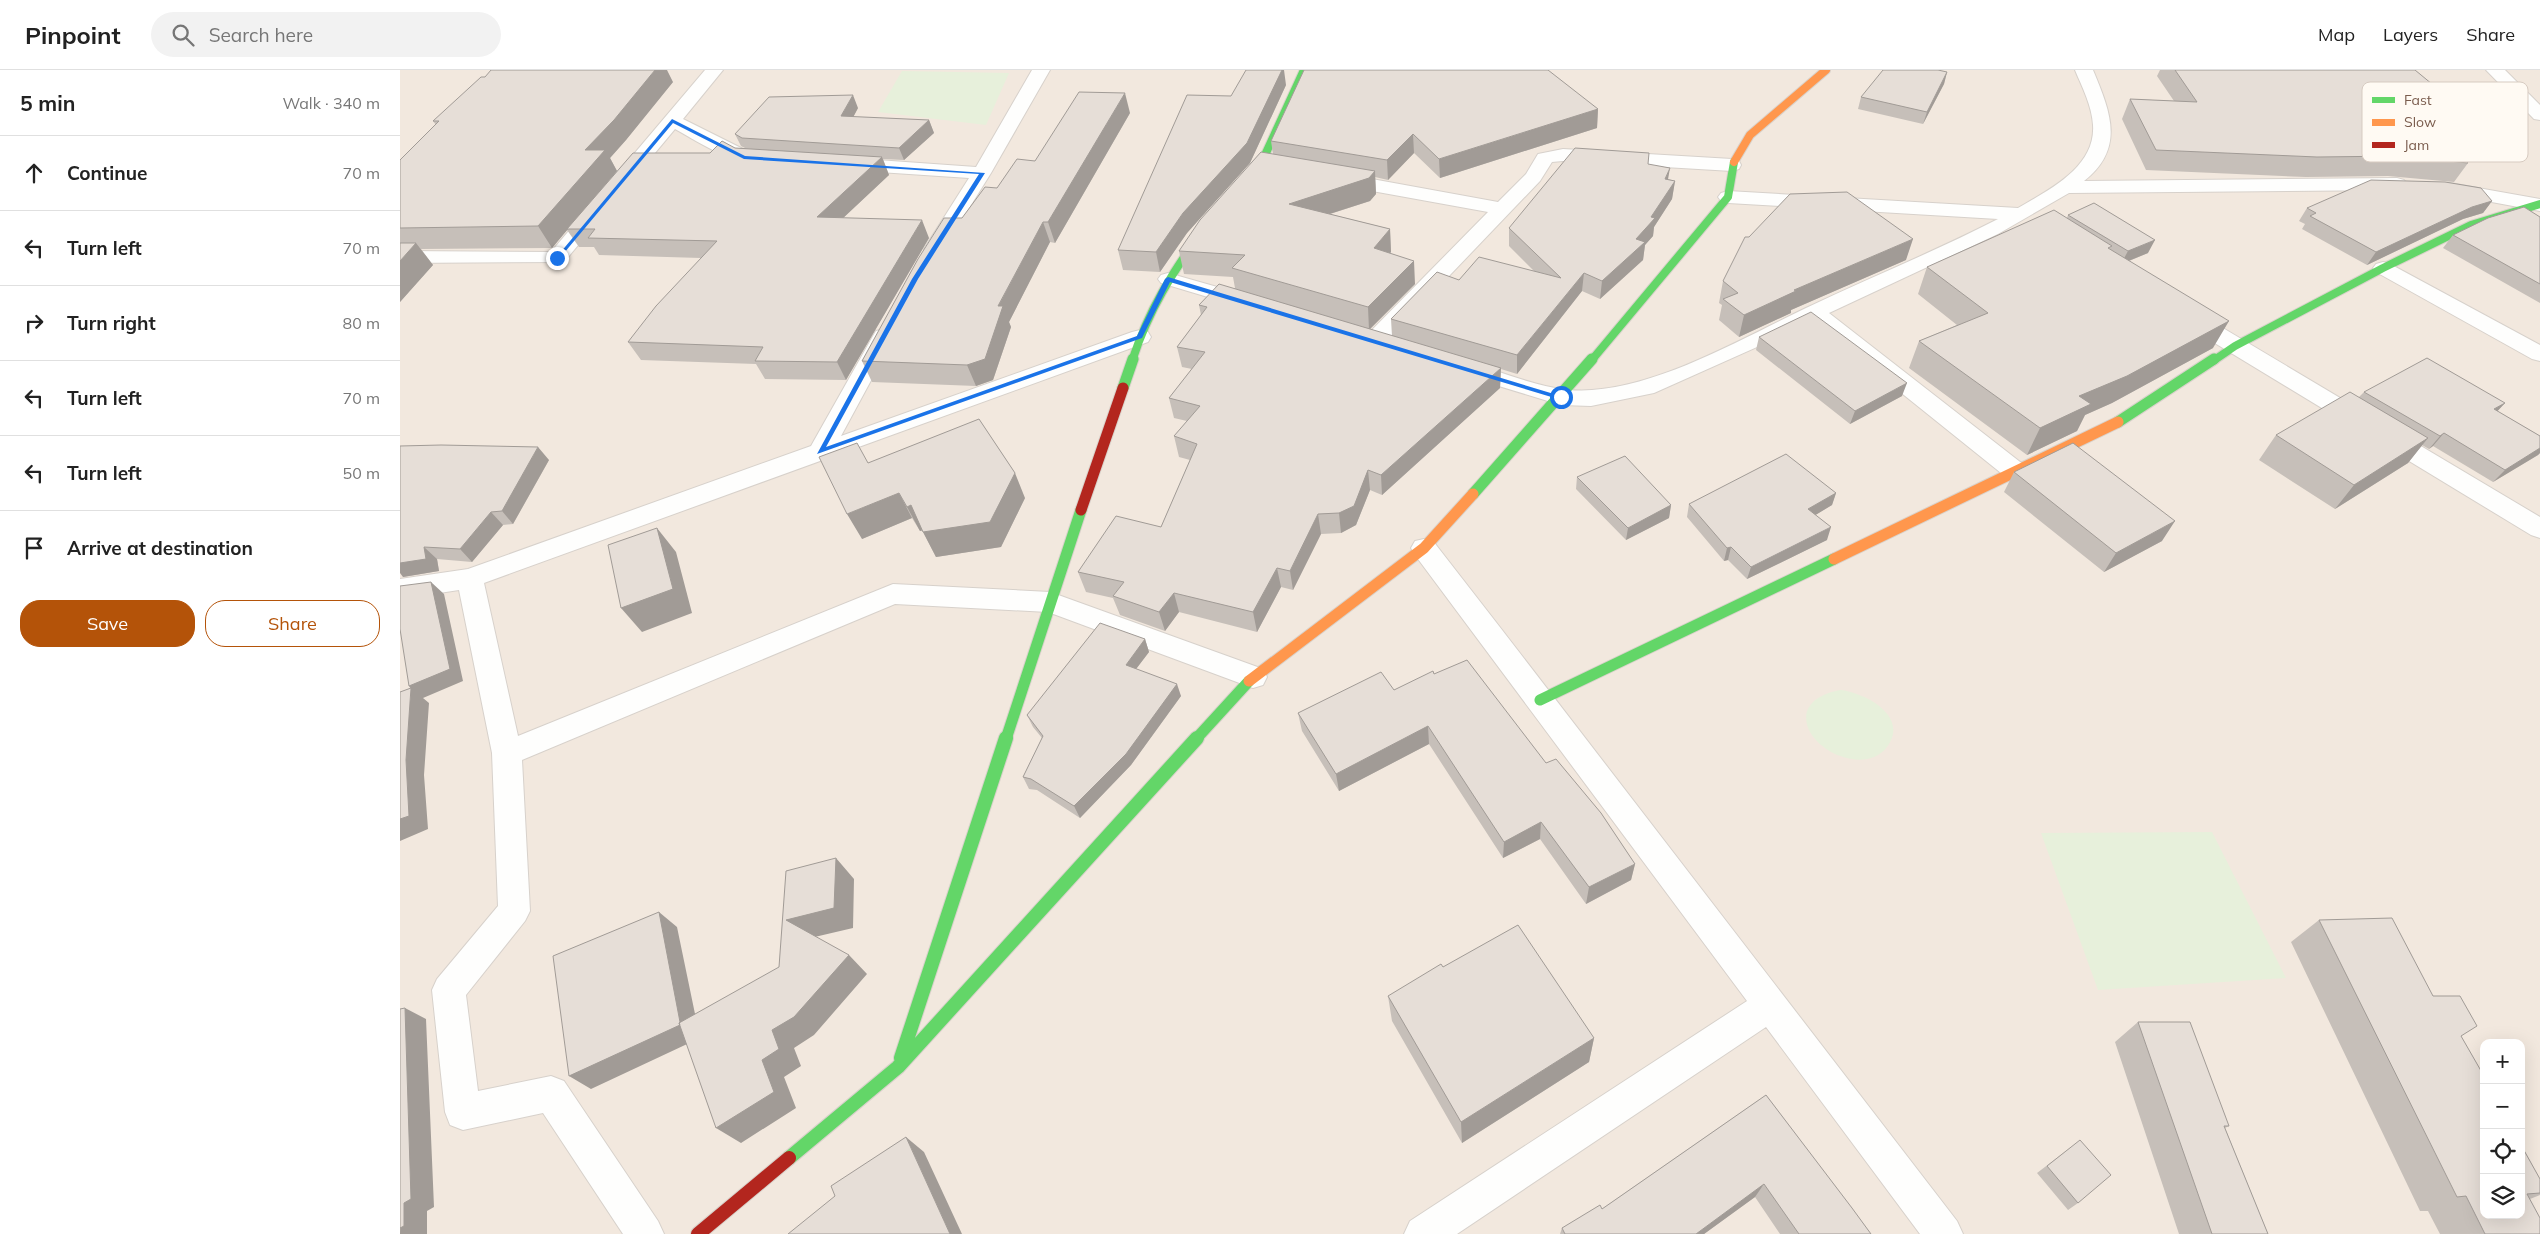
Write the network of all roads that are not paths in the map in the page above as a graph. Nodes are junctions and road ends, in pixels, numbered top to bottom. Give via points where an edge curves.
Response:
1 (714, 70) edge
2 (1041, 70) edge
3 (1304, 70) edge
4 (1826, 70) edge
5 (2084, 70) edge
6 (2495, 70) edge
7 (2507, 82) edge
8 (2528, 103) edge
9 (2540, 115) edge
10 (672, 121) junction
11 (774, 159) edge
12 (833, 163) edge
13 (1732, 165) junction
14 (982, 173) junction
15 (1320, 175) edge
16 (2064, 187) junction
17 (1234, 195) edge
18 (1728, 197) junction
19 (2539, 205) edge
20 (1502, 209) junction
21 (2031, 219) junction
22 (1209, 224) edge
23 (400, 257) edge
24 (926, 263) edge
25 (2383, 268) junction
26 (1168, 279) junction
27 (2170, 306) edge
28 (1271, 310) edge
29 (1814, 312) junction
30 (892, 322) edge
31 (1140, 337) junction
32 (1374, 341) edge
33 (2236, 346) junction
34 (2540, 354) edge
35 (1449, 364) edge
36 (1561, 397) junction
37 (820, 452) junction
38 (2015, 471) junction
39 (2540, 529) edge
40 (1424, 548) junction
41 (470, 578) junction
42 (400, 589) edge
43 (1050, 602) junction
44 (1253, 677) junction
45 (1540, 700) junction
46 (507, 754) junction
47 (1770, 1005) junction
48 (898, 1067) junction
49 (645, 1234) edge
50 (698, 1234) edge
51 (1423, 1234) edge
52 (1944, 1234) edge

1 - 10 street
2 - 14 street
3 - 17 street via 1268,167
4 - 13 street via 1750,135
5 - 16 street via 2103,124 2103,141 2083,172
6 - 7 street
8 - 9 street
10 - 11 street via 744,157
10 - 23 street via 557,258
12 - 14 street
13 - 18 street
13 - 20 street via 1563,155 1545,158 1534,177
14 - 24 street
15 - 20 street
16 - 19 street via 2420,186
16 - 21 street
18 - 21 street
18 - 36 street
19 - 25 street via 2471,225
20 - 32 street
21 - 29 street
22 - 26 street
25 - 33 street
25 - 34 street
26 - 28 street
26 - 31 street
27 - 33 street
29 - 36 street via 1646,388 1590,398
29 - 38 street
30 - 37 street
31 - 37 street
31 - 43 street
33 - 38 street via 2126,418
33 - 39 street
35 - 36 street
36 - 40 street
37 - 41 street
38 - 45 street
40 - 44 street
40 - 45 street
41 - 42 street
41 - 46 street
43 - 44 street
43 - 46 street via 893,594
43 - 48 street
44 - 48 street
45 - 47 street
46 - 49 street via 514,911 449,990 463,1112 551,1094
47 - 51 street
47 - 52 street
48 - 50 street

